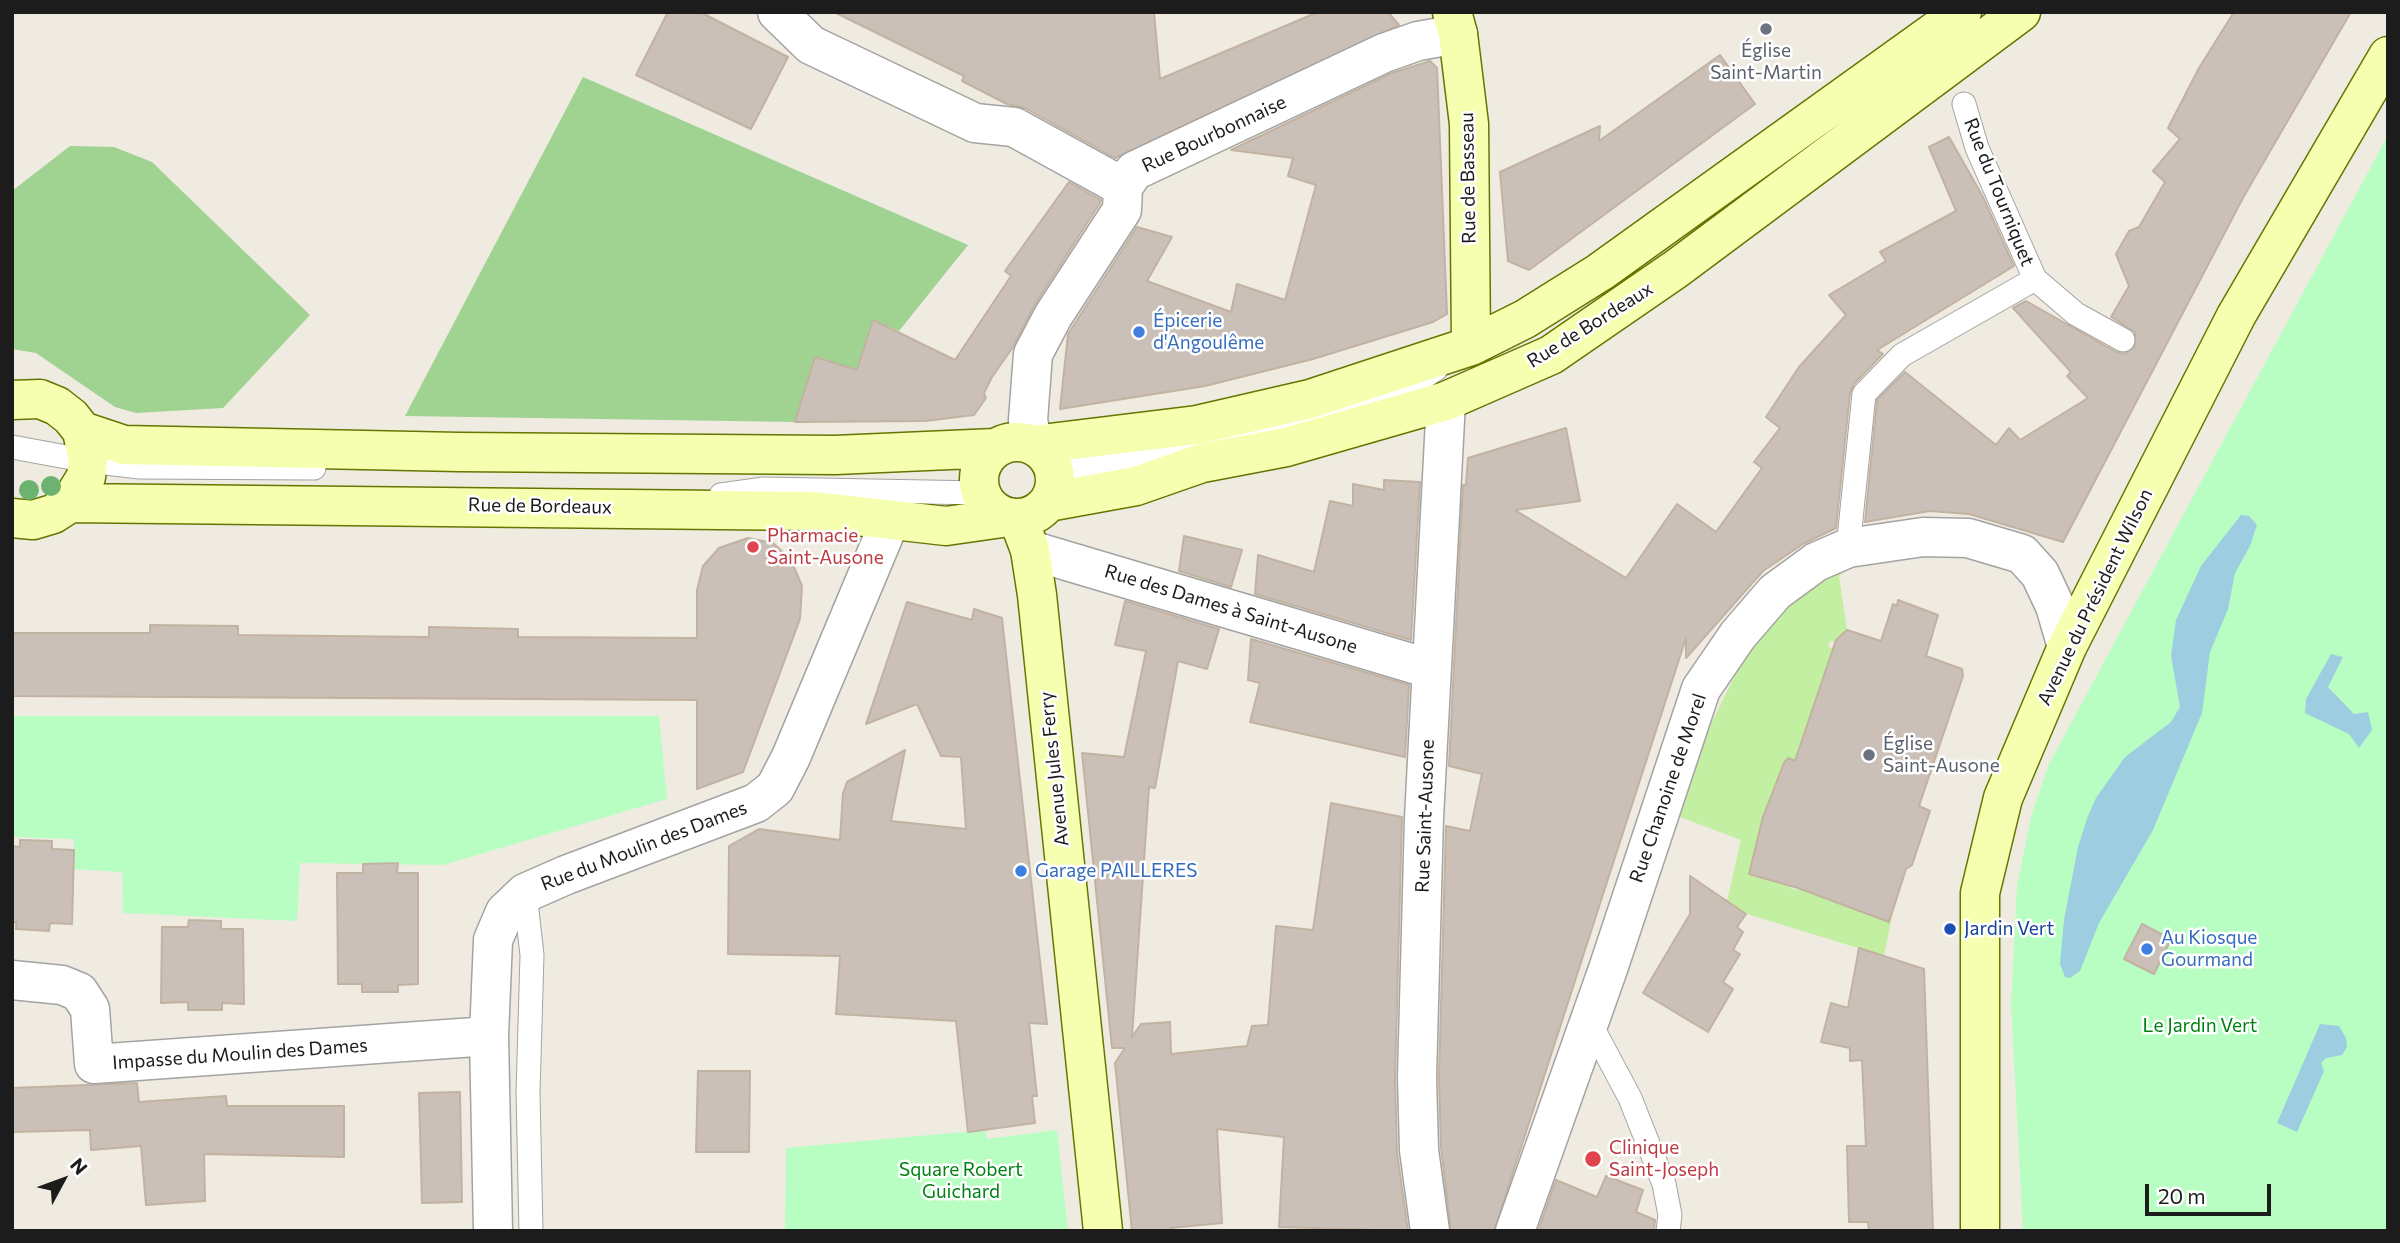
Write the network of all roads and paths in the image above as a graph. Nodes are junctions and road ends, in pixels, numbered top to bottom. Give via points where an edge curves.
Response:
1 (777, 12) edge
2 (1934, 12) edge
3 (1962, 12) edge
4 (2021, 12) edge
5 (1455, 23) edge
6 (2388, 56) edge
7 (1965, 104) dead end
8 (1768, 151) junction
9 (1123, 187) junction
10 (2035, 279) junction
11 (2123, 340) dead end
12 (1471, 346) junction
13 (12, 400) edge
14 (1446, 401) junction
15 (85, 446) junction
16 (12, 447) edge
17 (1025, 499) junction
18 (69, 503) junction
19 (624, 507) junction
20 (12, 518) edge
21 (890, 522) junction
22 (1848, 548) junction
23 (2067, 647) junction
24 (1432, 669) junction
25 (524, 893) junction
26 (12, 980) edge
27 (1589, 1021) junction
28 (489, 1036) junction
29 (492, 1231) edge
30 (531, 1231) edge
31 (1103, 1231) edge
32 (1430, 1231) edge
33 (1515, 1231) edge
34 (1668, 1231) edge
35 (1980, 1231) edge

1 - 9 street via 811,45 975,123 1014,127
2 - 8 lane via 1789,119
3 - 8 main road, Rue de Bordeaux
4 - 14 main road, Rue de Bordeaux via 1623,307 1550,355
5 - 9 street, Rue Bourbonnaise via 1156,160 1134,171
5 - 12 main road, Rue de Basseau via 1469,124
6 - 23 main road, Avenue du Président Wilson via 2236,316
7 - 10 lane, Rue du Tourniquet via 1977,148
8 - 12 main road, Rue de Bordeaux via 1572,290
9 - 17 street, Rue Bourbonnaise via 1122,210 1033,354
10 - 11 lane, Rue du Tourniquet via 2076,314
10 - 22 lane, Rue du Tourniquet via 1902,355 1864,394
12 - 17 main road, Rue de Bordeaux via 1310,398 1197,425
13 - 15 main road via 40,399 57,405 71,416
14 - 17 main road, Rue de Bordeaux via 1286,447 1202,463 1136,486
14 - 24 street, Rue Saint-Ausone
15 - 16 lane
15 - 17 main road via 835,455 995,448 1007,443
15 - 18 main road via 86,477
17 - 19 lane via 764,489
17 - 21 main road, Rue de Bordeaux via 946,526
17 - 24 street, Rue des Dames à Saint-Ausone
17 - 31 main road, Avenue Jules Ferry
18 - 19 main road, Rue de Bordeaux
18 - 20 main road via 33,520
19 - 21 main road, Rue de Bordeaux via 813,510
21 - 25 street, Rue du Moulin des Dames via 775,788 756,803
22 - 23 street, Rue Chanoine de Morel via 1923,537 1968,538 2022,554 2045,585
22 - 27 street, Rue Chanoine de Morel via 1816,562 1775,592 1701,689
23 - 35 main road, Avenue du Président Wilson via 2003,798 1980,894
24 - 32 street, Rue Saint-Ausone via 1417,1077 1419,1150
25 - 28 street, Rue du Moulin des Dames via 505,912 493,940
25 - 30 lane via 533,955 528,1093
26 - 28 street, Impasse du Moulin des Dames via 62,985 79,992 90,1009 94,1065
27 - 33 street, Rue Chanoine de Morel
27 - 34 lane via 1630,1098 1664,1184
28 - 29 street, Rue du Moulin des Dames

